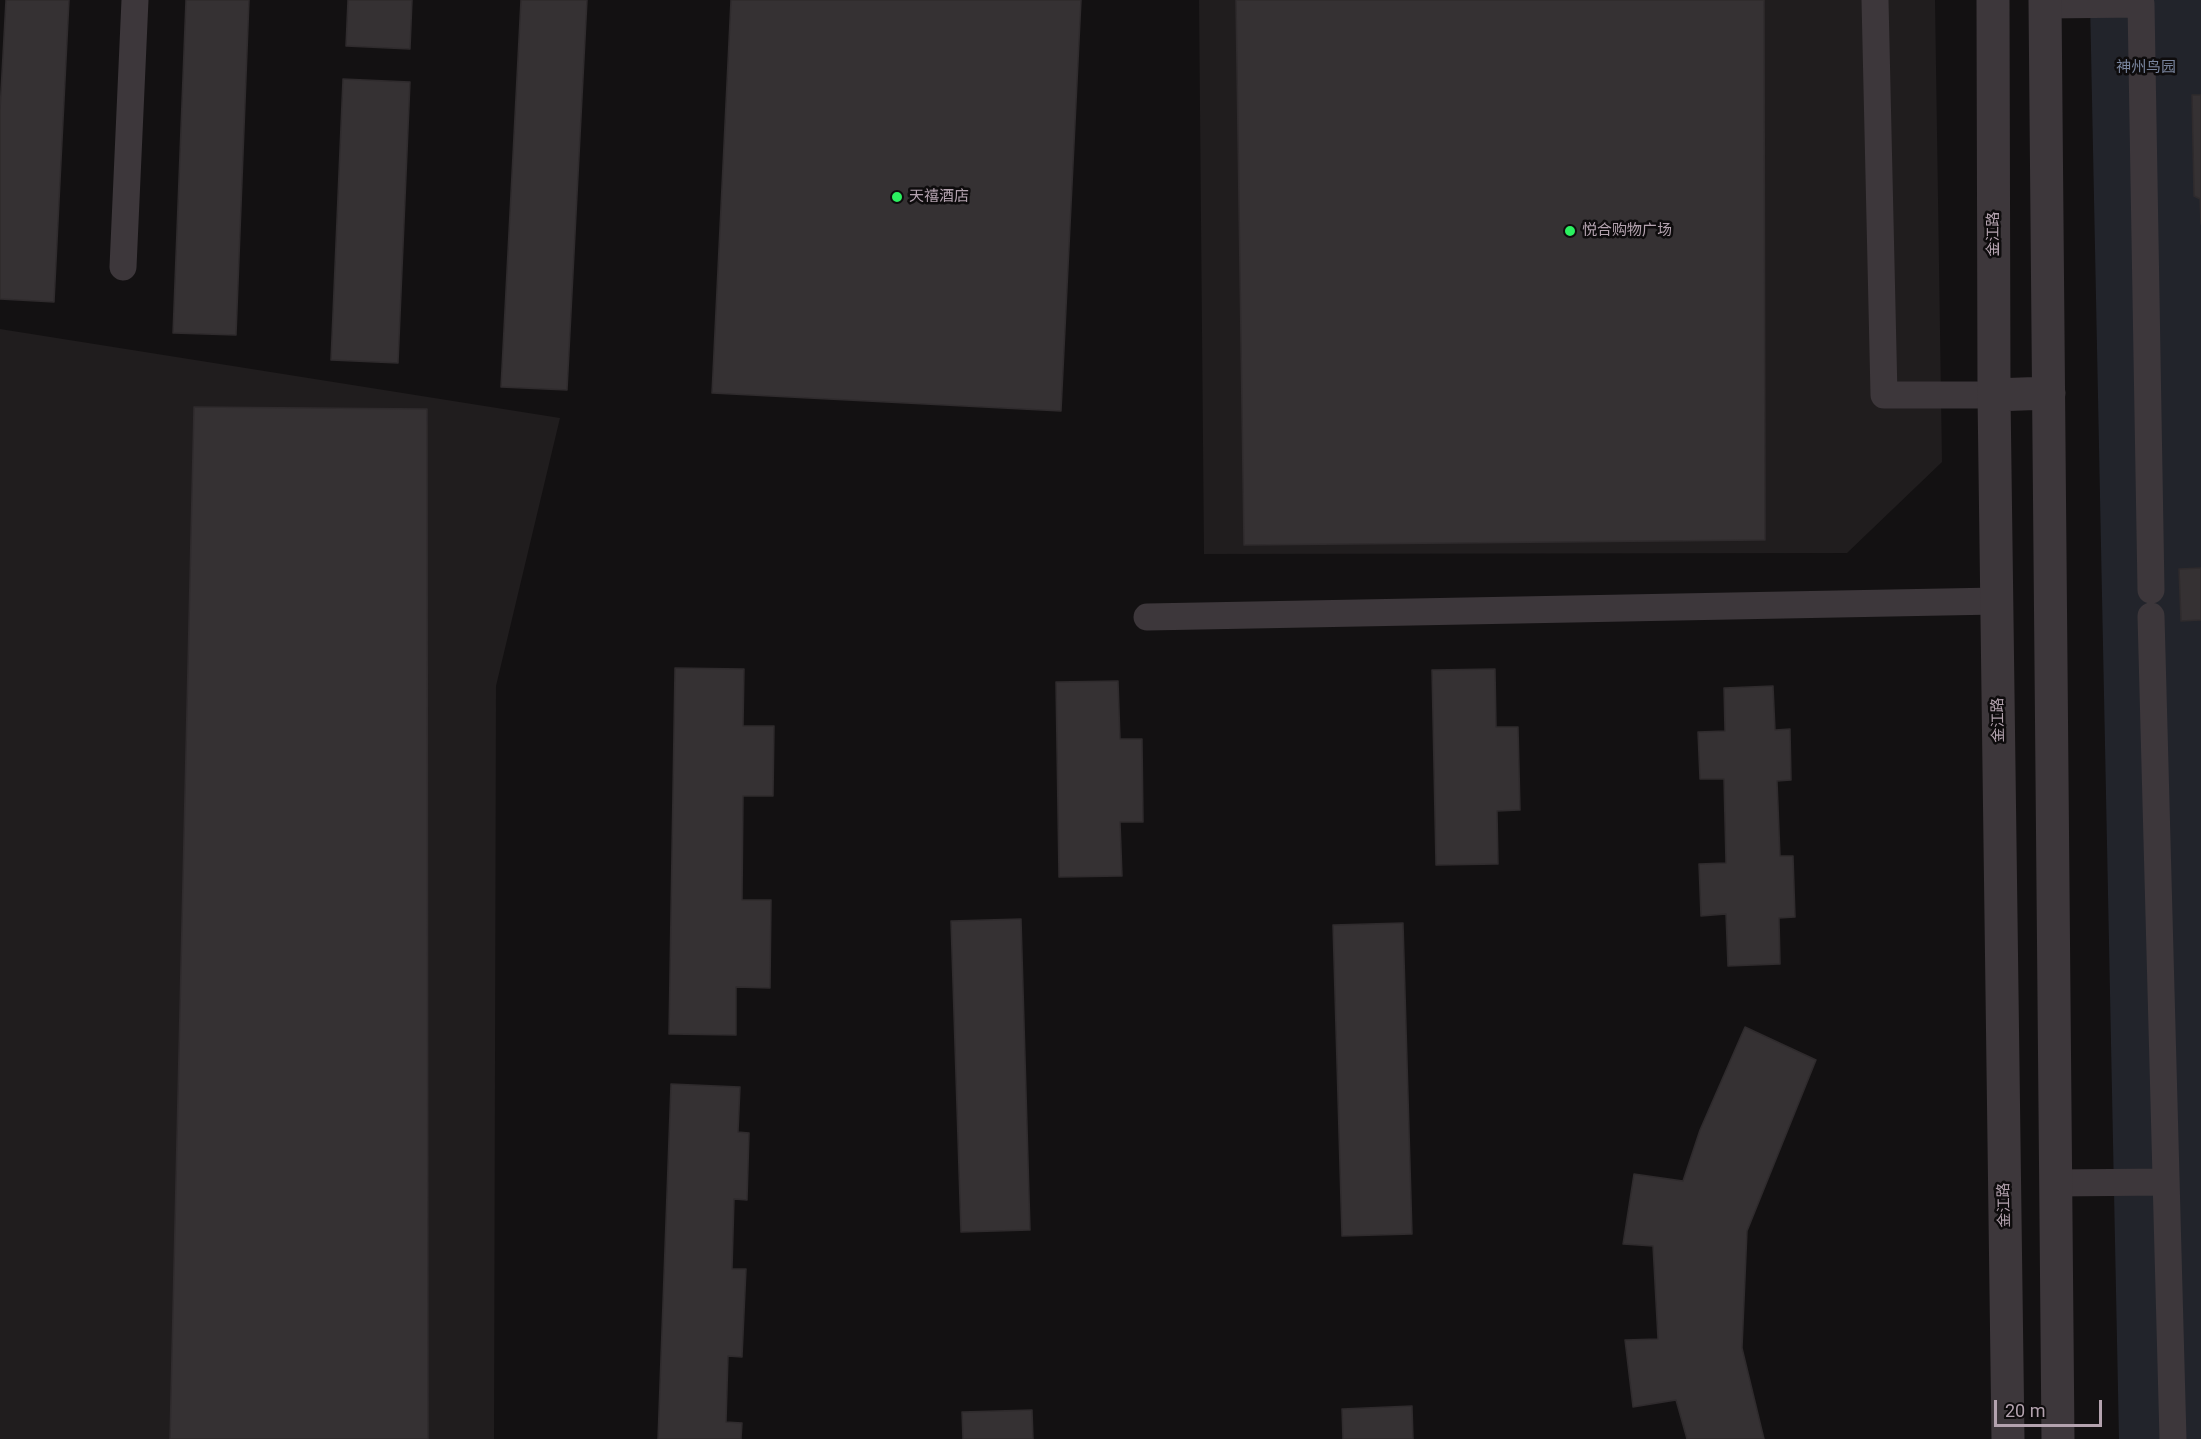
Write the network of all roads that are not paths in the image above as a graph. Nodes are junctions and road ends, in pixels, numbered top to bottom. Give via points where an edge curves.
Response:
1 (135, 0) edge
2 (1875, 0) edge
3 (1993, 0) edge
4 (2045, 3) edge
5 (123, 267) dead end
6 (2049, 393) junction
7 (1994, 395) junction
8 (1997, 601) junction
9 (1146, 617) dead end
10 (2166, 1182) junction
11 (2005, 1183) junction
12 (2054, 1183) junction
13 (2008, 1439) edge
14 (2058, 1439) edge
15 (2173, 1439) edge

1 - 5 street
2 - 7 street via 1884,394
3 - 7 street, 金江路
4 - 6 street
4 - 10 street via 2141,4
6 - 7 street
6 - 12 street
7 - 8 street, 金江路
8 - 9 street
8 - 11 street, 金江路
10 - 12 street
10 - 15 street
11 - 12 street
11 - 13 street, 金江路
12 - 14 street

